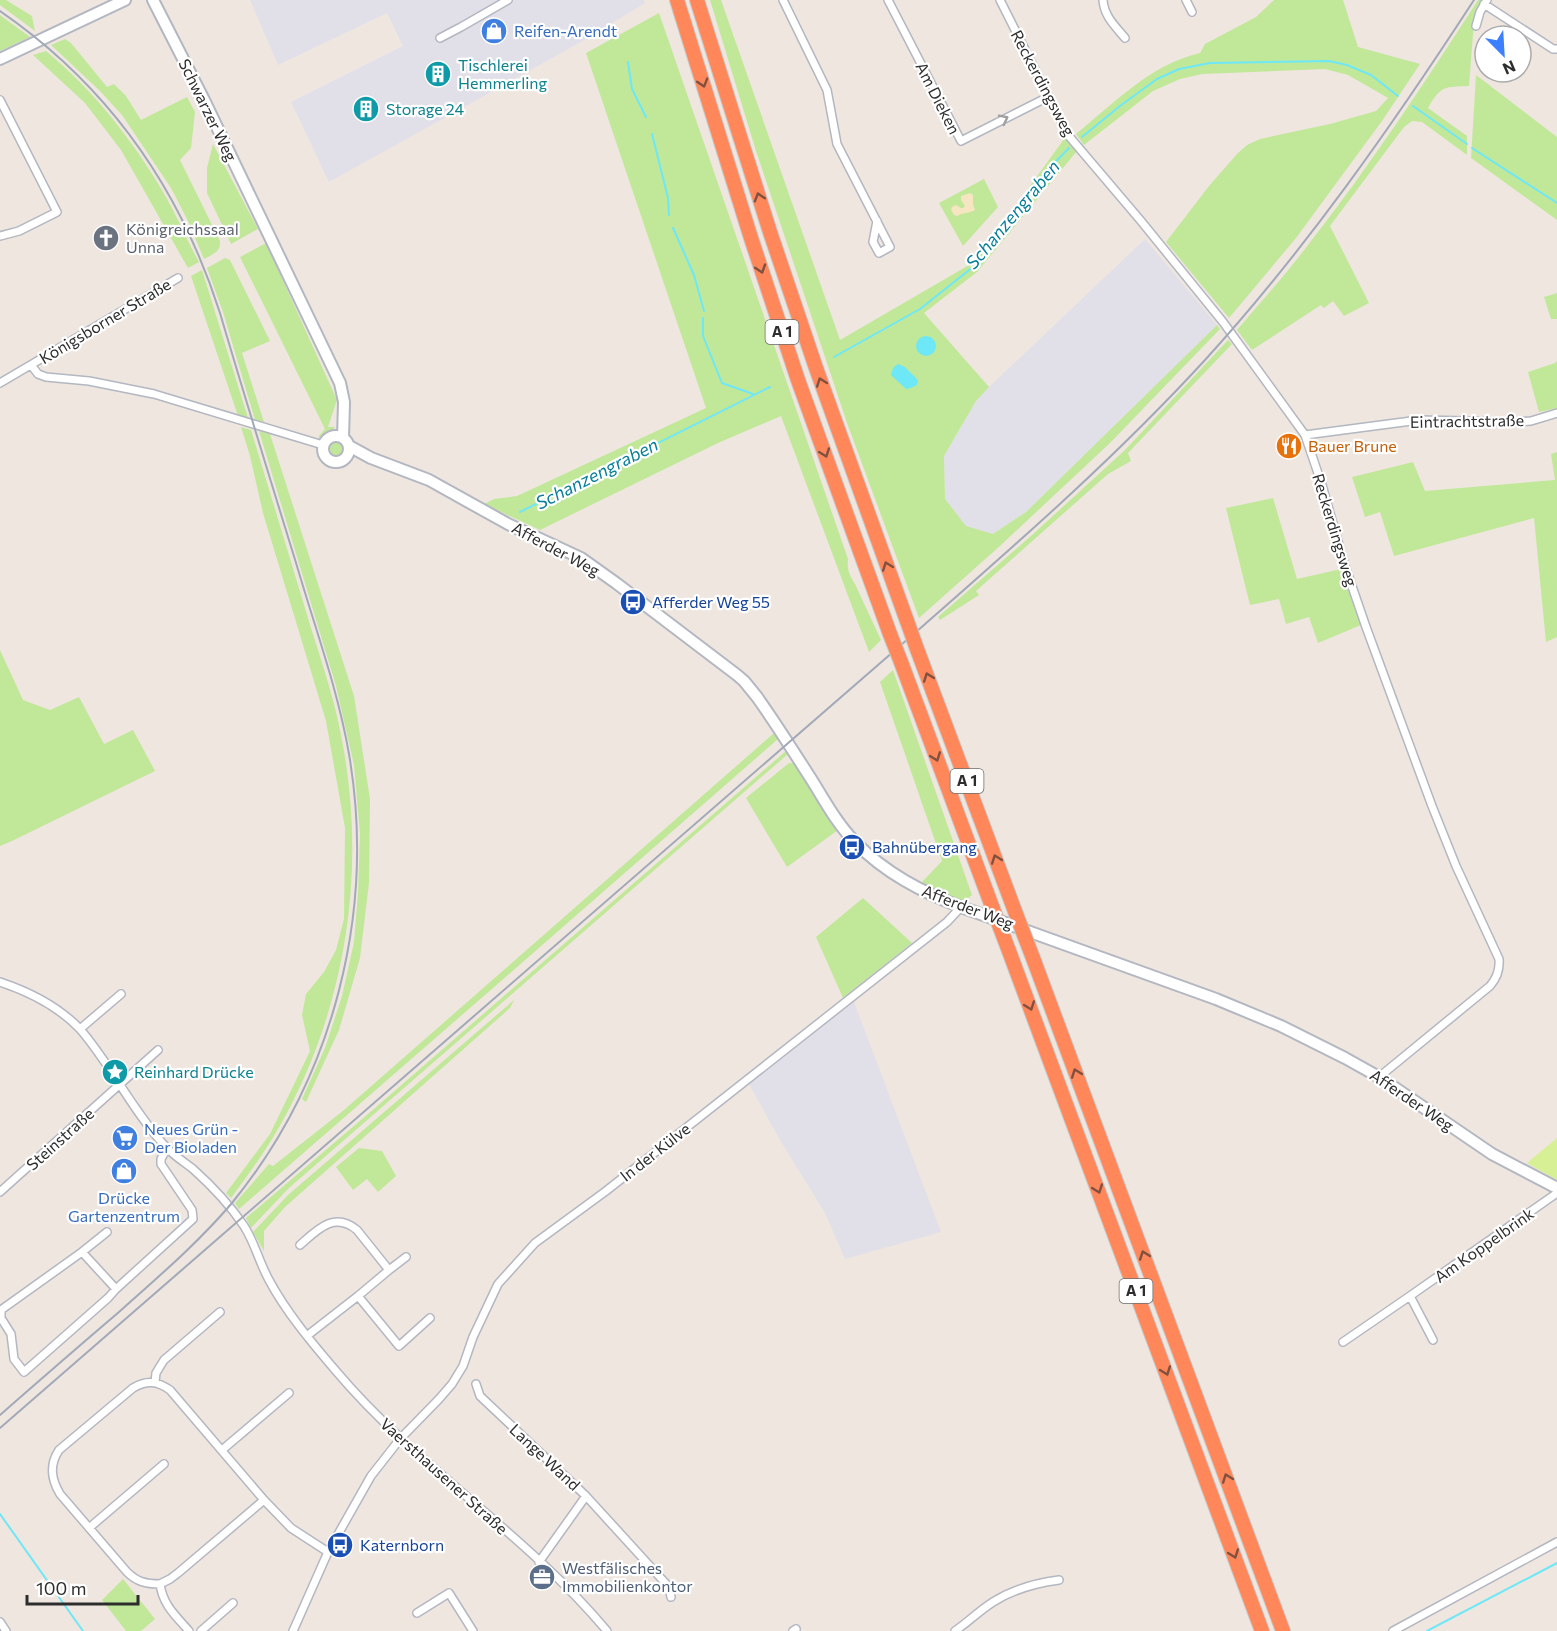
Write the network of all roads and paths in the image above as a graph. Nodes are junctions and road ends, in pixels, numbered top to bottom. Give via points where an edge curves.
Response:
1 (125, 0) edge
2 (153, 0) edge
3 (508, 0) edge
4 (678, 0) edge
5 (697, 0) edge
6 (783, 0) edge
7 (888, 0) edge
8 (1000, 0) edge
9 (1103, 0) edge
10 (1186, 0) edge
11 (1485, 2) edge
12 (1192, 12) dead end
13 (1477, 24) edge
14 (440, 38) dead end
15 (1125, 38) dead end
16 (1557, 49) edge
17 (0, 59) edge
18 (1048, 97) junction
19 (0, 100) edge
20 (877, 221) dead end
21 (0, 236) edge
22 (178, 278) dead end
23 (31, 365) junction
24 (0, 383) edge
25 (344, 409) junction
26 (1557, 413) edge
27 (1305, 435) junction
28 (327, 441) junction
29 (346, 442) junction
30 (345, 458) junction
31 (371, 458) junction
32 (961, 907) junction
33 (0, 982) edge
34 (121, 994) dead end
35 (80, 1029) junction
36 (158, 1050) dead end
37 (1379, 1077) junction
38 (119, 1084) junction
39 (167, 1148) junction
40 (1557, 1190) edge
41 (0, 1192) edge
42 (107, 1232) dead end
43 (300, 1245) dead end
44 (82, 1252) junction
45 (406, 1257) dead end
46 (389, 1270) junction
47 (116, 1289) junction
48 (358, 1296) junction
49 (1410, 1296) junction
50 (220, 1312) dead end
51 (430, 1318) dead end
52 (308, 1335) junction
53 (1433, 1340) dead end
54 (1342, 1341) dead end
55 (155, 1382) junction
56 (476, 1384) dead end
57 (289, 1393) dead end
58 (400, 1439) junction
59 (222, 1450) junction
60 (164, 1464) dead end
61 (586, 1496) junction
62 (264, 1500) junction
63 (89, 1528) junction
64 (1557, 1542) edge
65 (327, 1552) junction
66 (539, 1562) junction
67 (1059, 1580) dead end
68 (160, 1584) junction
69 (670, 1597) dead end
70 (233, 1603) dead end
71 (417, 1613) dead end
72 (0, 1622) edge
73 (6, 1631) edge
74 (189, 1631) edge
75 (201, 1631) edge
76 (293, 1631) edge
77 (472, 1631) edge
78 (607, 1631) edge
79 (955, 1631) edge
80 (1262, 1631) edge
81 (1283, 1631) edge
82 (1393, 1631) edge

1 - 17 street
2 - 25 street, Schwarzer Weg via 340,383
3 - 14 street
4 -> 80 highway, A 1, bridge via 798,380
81 -> 5 highway, A 1, bridge via 812,357
6 - 20 street via 827,90 837,144
7 -> 18 street, Am Dieken via 961,141
8 - 18 street, Reckerdingsweg
9 - 15 street via 1110,21
10 - 12 street
11 - 13 street
11 - 16 street
18 - 27 street, Reckerdingsweg via 1071,138 1223,322
19 - 21 street via 57,212
22 - 23 street, Königsborner Straße
23 - 24 street
23 - 28 street via 46,377 154,394
25 - 28 street
25 - 29 street, Schwarzer Weg
26 - 27 street, Eintrachtstraße via 1531,421 1419,420
27 - 37 street, Reckerdingsweg via 1359,607 1456,866 1498,959 1498,974 1490,986
28 - 29 street via 337,436
28 - 30 street via 324,454 330,460 338,462
29 - 30 street via 349,450
29 - 31 street, Afferder Weg
30 - 31 street, Afferder Weg
31 - 32 street, Afferder Weg via 429,480 508,524 581,558 616,583 744,681 857,844 911,885
32 - 37 street, Afferder Weg via 1252,1013
32 - 58 street, In der Külve via 796,1042 535,1243 498,1284 452,1384
33 - 35 street, Vaersthausener Straße via 50,1004
34 - 35 street
35 - 38 street, Vaersthausener Straße
36 - 38 street
37 - 40 street, Afferder Weg via 1492,1154
38 - 39 street, Vaersthausener Straße
38 - 41 street, Steinstraße
39 - 47 street via 161,1164 192,1210 193,1219
39 - 52 street, Vaersthausener Straße via 209,1183 231,1209 250,1237 279,1299
40 - 49 street, Am Koppelbrink
42 - 44 street
43 - 46 street via 322,1226 341,1222 357,1230
44 - 47 street
44 - 47 street via 1,1310 1,1318 11,1334 14,1359 24,1372
45 - 46 street
46 - 48 street
48 - 51 street via 399,1346
48 - 52 street
49 - 53 street
49 - 54 street, Am Koppelbrink
50 - 55 street via 164,1359
52 - 58 street, Vaersthausener Straße via 336,1372
55 - 59 street via 175,1394
55 - 63 street via 133,1388 55,1457 52,1473 56,1487
56 - 61 street, Lange Wand via 480,1396
57 - 59 street
58 - 65 street, In der Külve via 371,1476
58 - 66 street, Vaersthausener Straße
59 - 62 street
60 - 63 street
61 - 66 street, Lange Wand
61 - 69 street via 669,1587
62 - 65 street via 291,1528
62 - 68 street via 170,1580
63 - 68 street via 132,1577
64 - 82 street
65 - 76 street, In der Külve
66 - 78 street, Vaersthausener Straße
67 - 79 street via 1040,1582 1002,1597
68 - 74 street via 167,1606
70 - 75 street
71 - 77 street via 449,1593
72 - 73 street

